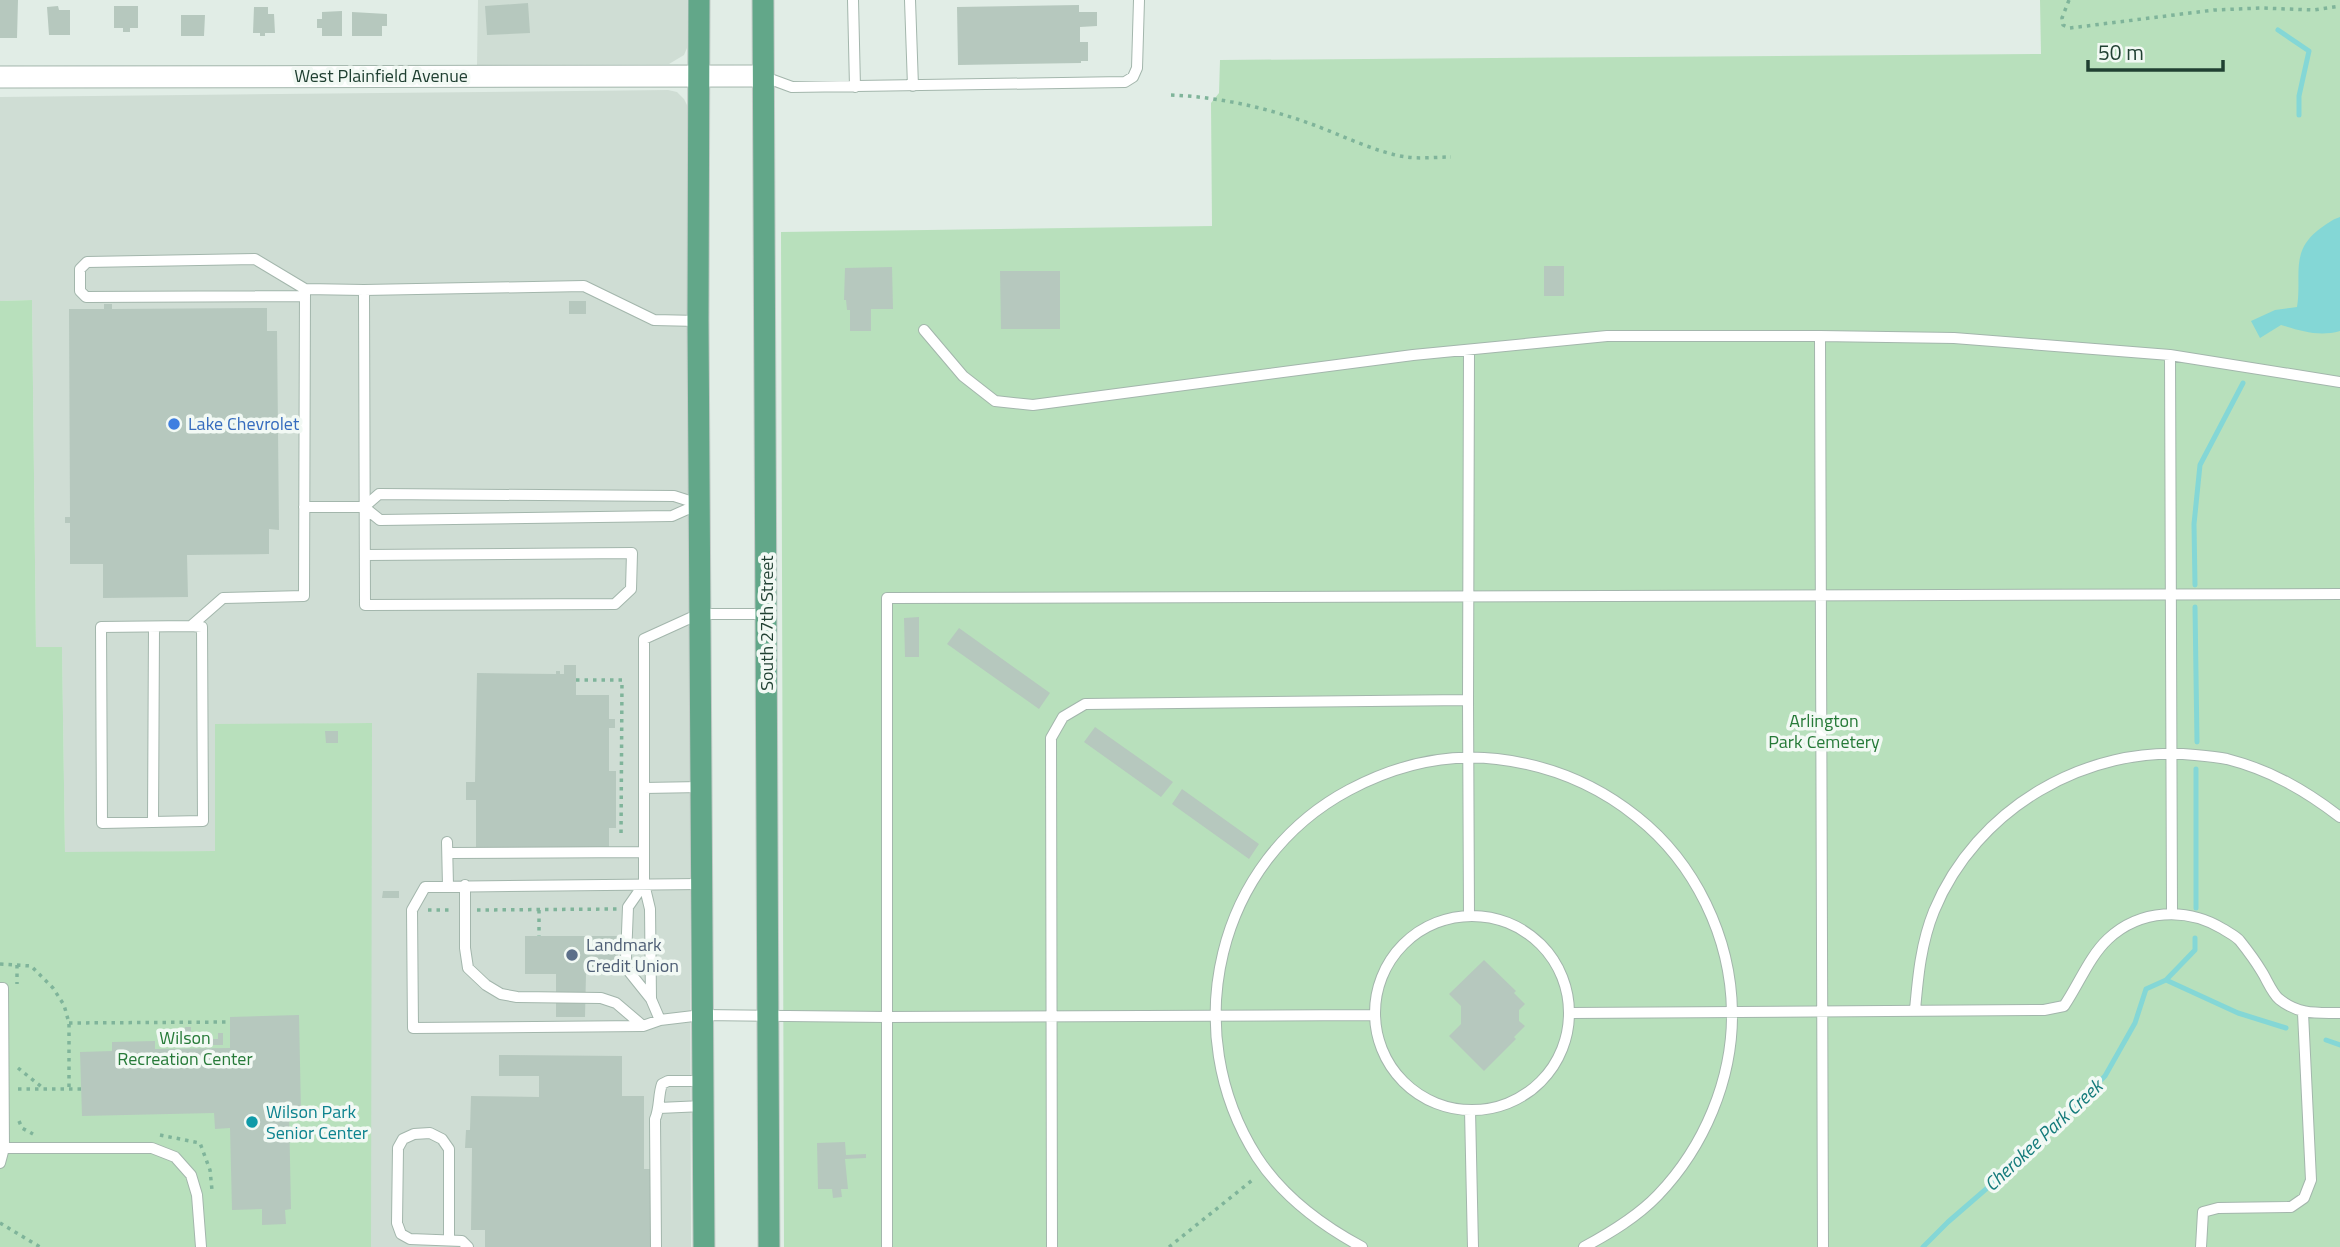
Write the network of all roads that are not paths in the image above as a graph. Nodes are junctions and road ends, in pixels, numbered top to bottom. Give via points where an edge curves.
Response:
1 (699, 0) edge
2 (763, 0) edge
3 (853, 0) edge
4 (911, 0) edge
5 (1139, 0) edge
6 (699, 75) junction
7 (762, 76) junction
8 (0, 77) edge
9 (913, 86) junction
10 (855, 87) junction
11 (364, 290) junction
12 (305, 293) junction
13 (698, 321) junction
14 (924, 330) dead end
15 (1820, 336) junction
16 (1469, 349) junction
17 (2170, 355) junction
18 (2340, 382) edge
19 (699, 504) junction
20 (304, 507) junction
21 (364, 507) junction
22 (365, 555) junction
23 (2340, 594) edge
24 (2169, 595) junction
25 (1468, 597) junction
26 (1821, 597) junction
27 (699, 614) junction
28 (767, 614) junction
29 (191, 626) junction
30 (154, 627) junction
31 (1468, 700) junction
32 (2171, 753) junction
33 (1469, 756) junction
34 (701, 787) junction
35 (644, 788) junction
36 (2340, 817) edge
37 (153, 822) junction
38 (644, 852) junction
39 (644, 884) junction
40 (701, 884) junction
41 (465, 885) junction
42 (448, 886) junction
43 (2172, 914) junction
44 (1469, 916) junction
45 (0, 988) edge
46 (651, 999) junction
47 (1915, 1010) junction
48 (1823, 1011) junction
49 (1732, 1012) junction
50 (1570, 1013) junction
51 (2304, 1013) junction
52 (2340, 1013) edge
53 (702, 1015) junction
54 (1051, 1015) junction
55 (1214, 1015) junction
56 (1375, 1015) junction
57 (770, 1016) junction
58 (887, 1017) junction
59 (660, 1020) junction
60 (643, 1026) junction
61 (702, 1081) junction
62 (703, 1106) junction
63 (659, 1108) junction
64 (1471, 1110) junction
65 (4, 1148) junction
66 (0, 1163) edge
67 (449, 1239) junction
68 (201, 1247) edge
69 (468, 1247) edge
70 (656, 1247) edge
71 (704, 1247) edge
72 (769, 1247) edge
73 (887, 1247) edge
74 (1052, 1247) edge
75 (1362, 1247) edge
76 (1473, 1247) edge
77 (1584, 1247) edge
78 (1824, 1247) edge
79 (2201, 1247) edge

1 - 6 main road
2 - 7 main road, South 27th Street
3 - 10 lane
4 - 9 lane
5 - 9 lane via 1137,68 1125,82
6 - 7 street, West Plainfield Avenue
6 - 8 street, West Plainfield Avenue
6 - 13 main road
7 - 10 lane via 792,87
7 - 28 main road, South 27th Street
9 - 10 lane
11 - 12 lane
11 - 13 lane via 584,286 654,320
11 - 21 lane
12 - 12 lane via 255,259 87,262 80,269 80,291 86,297
12 - 20 lane
13 - 19 main road
14 - 16 lane via 962,376 995,401 1033,405
15 - 16 lane via 1607,336
15 - 17 lane via 1954,338
15 - 26 lane
16 - 25 lane
17 - 18 lane
17 - 24 lane
19 - 21 lane via 674,496 379,495
19 - 21 lane via 672,516 380,520
19 - 27 main road
20 - 21 lane
20 - 29 lane via 304,596 223,598
21 - 22 lane
22 - 22 lane via 365,605 615,604 631,589 632,553
23 - 24 lane
24 - 26 lane
24 - 32 lane
25 - 26 lane
25 - 31 lane
25 - 58 lane via 887,598
26 - 48 lane
27 - 28 lane
27 - 34 main road
27 - 35 lane via 644,639
28 - 57 main road, South 27th Street
29 - 30 lane
29 - 37 lane via 202,626 203,821
30 - 37 lane
30 - 37 lane via 101,627 102,823
31 - 33 lane
31 - 54 lane via 1086,704 1063,717 1051,738
32 - 36 lane via 2224,758 2266,771 2311,794
32 - 43 lane
32 - 47 lane via 2124,757 2077,770 2029,796 1988,829 1959,866 1934,911 1920,958
33 - 44 lane
33 - 49 lane via 1524,762 1572,776 1616,800 1655,831 1687,870 1712,914 1726,962
33 - 55 lane via 1423,762 1374,776 1329,800 1290,832 1258,872 1234,916 1219,965
34 - 35 lane
34 - 40 main road
35 - 38 lane
38 - 39 lane
38 - 42 lane via 448,847
39 - 40 lane
39 - 41 lane
39 - 46 lane via 650,909
39 - 46 lane via 628,907 626,958 627,969
40 - 53 main road
41 - 42 lane
41 - 60 lane via 468,968 486,985 517,997 601,998 617,1003
42 - 60 lane via 425,887 412,910 413,1028
43 - 47 lane via 2158,913 2109,937 2064,1006
43 - 51 lane via 2211,922 2238,939 2277,998
44 - 50 lane via 1495,918 1540,943 1556,963
44 - 56 lane via 1439,921 1399,950 1379,985
45 - 65 lane
46 - 59 lane
47 - 48 lane
48 - 49 lane
48 - 78 lane
49 - 50 lane
49 - 77 lane via 1727,1063 1717,1099 1689,1156 1657,1196 1618,1229
50 - 64 lane via 1556,1062 1540,1082 1496,1107
51 - 52 lane
51 - 79 lane via 2311,1180 2304,1198 2291,1207 2203,1212
53 - 57 lane
53 - 59 lane
53 - 61 main road
54 - 55 lane
54 - 58 lane
54 - 74 lane
55 - 56 lane
55 - 75 lane via 1219,1065 1234,1114 1258,1158 1290,1197 1329,1229
56 - 64 lane via 1380,1044 1394,1070 1415,1091 1441,1105
57 - 58 lane
57 - 72 main road, South 27th Street
58 - 73 lane
59 - 60 lane
61 - 62 main road
61 - 63 lane via 662,1084
62 - 63 lane
62 - 71 main road
63 - 70 lane via 655,1119
64 - 76 lane
65 - 66 lane
65 - 68 lane via 152,1147 176,1157 191,1175 197,1195
67 - 67 lane via 410,1239 401,1234 397,1223 398,1148 414,1134 430,1133 449,1149
67 - 69 lane

